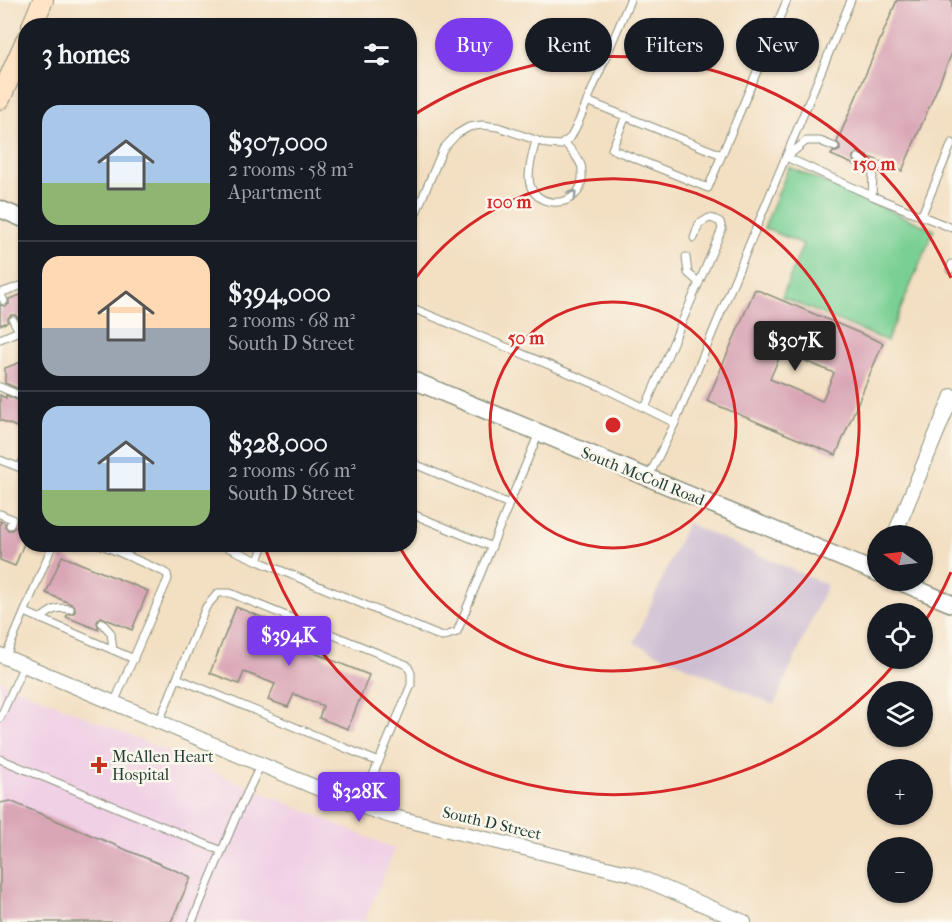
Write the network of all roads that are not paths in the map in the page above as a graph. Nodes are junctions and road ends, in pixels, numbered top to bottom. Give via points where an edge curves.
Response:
1 (43, 0) edge
2 (630, 0) edge
3 (788, 0) edge
4 (851, 0) edge
5 (35, 18) edge
6 (18, 58) edge
7 (0, 99) edge
8 (587, 101) junction
9 (626, 116) junction
10 (537, 140) junction
11 (564, 142) junction
12 (952, 143) edge
13 (835, 147) dead end
14 (722, 155) junction
15 (786, 157) junction
16 (858, 158) dead end
17 (872, 196) junction
18 (0, 209) edge
19 (417, 210) edge
20 (18, 217) edge
21 (921, 217) junction
22 (952, 228) edge
23 (694, 238) dead end
24 (686, 257) dead end
25 (699, 283) junction
26 (18, 286) edge
27 (0, 293) edge
28 (4, 302) dead end
29 (417, 310) edge
30 (13, 320) dead end
31 (18, 325) edge
32 (18, 331) edge
33 (0, 338) edge
34 (417, 382) edge
35 (0, 387) edge
36 (18, 395) edge
37 (952, 396) edge
38 (645, 408) junction
39 (675, 423) junction
40 (539, 433) junction
41 (0, 460) edge
42 (417, 465) edge
43 (18, 467) edge
44 (648, 478) junction
45 (509, 504) junction
46 (0, 514) edge
47 (417, 516) edge
48 (10, 525) dead end
49 (899, 525) edge
50 (492, 547) junction
51 (50, 552) edge
52 (118, 552) edge
53 (238, 552) edge
54 (261, 552) edge
55 (258, 561) junction
56 (867, 568) edge
57 (922, 591) edge
58 (952, 604) edge
59 (70, 609) dead end
60 (25, 612) junction
61 (40, 619) junction
62 (102, 623) dead end
63 (113, 650) junction
64 (3, 656) edge
65 (134, 659) junction
66 (24, 665) junction
67 (177, 678) junction
68 (114, 704) junction
69 (0, 718) edge
70 (159, 723) junction
71 (0, 759) edge
72 (379, 762) junction
73 (260, 766) junction
74 (360, 806) junction
75 (222, 851) junction
76 (192, 922) edge
77 (744, 922) edge

1 - 5 main road
2 - 8 lane
3 - 14 lane
4 - 15 lane
6 - 7 main road
8 - 9 lane
8 - 11 lane via 571,137
9 - 14 lane
9 - 14 lane via 612,149 708,188
10 - 11 lane via 547,144
10 -> 11 lane via 528,179 533,192 552,203 565,202 576,194 582,181 582,166
10 - 19 lane via 498,127 468,127 443,149
12 - 21 lane
13 - 15 lane via 806,141
15 - 17 lane
15 - 39 lane
16 - 17 lane via 869,164
17 - 21 lane
18 - 20 street
21 - 22 lane
23 - 25 lane via 699,224 709,218 720,222 722,229
24 - 25 lane via 688,273
25 - 38 lane
26 - 27 lane
27 - 28 lane
29 - 38 lane
30 - 31 lane
32 - 33 lane
34 - 40 street, South McColl Road
35 - 36 lane
37 - 49 street
38 - 39 lane
39 - 44 lane
40 - 44 street, South McColl Road
40 - 45 lane
41 - 43 lane
42 - 45 lane
44 - 56 street, South McColl Road
45 - 50 lane
46 - 48 lane via 12,519
47 - 50 lane
50 - 55 lane via 457,632 442,637
51 - 60 lane
52 - 65 lane via 167,574 168,579
53 - 55 lane
54 - 55 lane
57 - 58 street
59 - 61 lane via 53,610
60 - 61 lane
60 - 64 lane
61 - 63 lane
62 - 63 lane via 111,633
63 - 65 lane
64 - 66 street, South D Street
65 - 68 lane
66 - 68 street, South D Street
66 - 69 lane
67 - 70 lane
67 - 72 lane
67 - 72 lane via 206,606 218,593 230,593 407,665 411,685
68 - 70 street, South D Street
70 - 73 street, South D Street
71 - 75 lane
72 - 74 lane
73 - 74 street, South D Street
73 - 75 lane
74 - 77 street, South D Street via 632,873
75 - 76 lane

